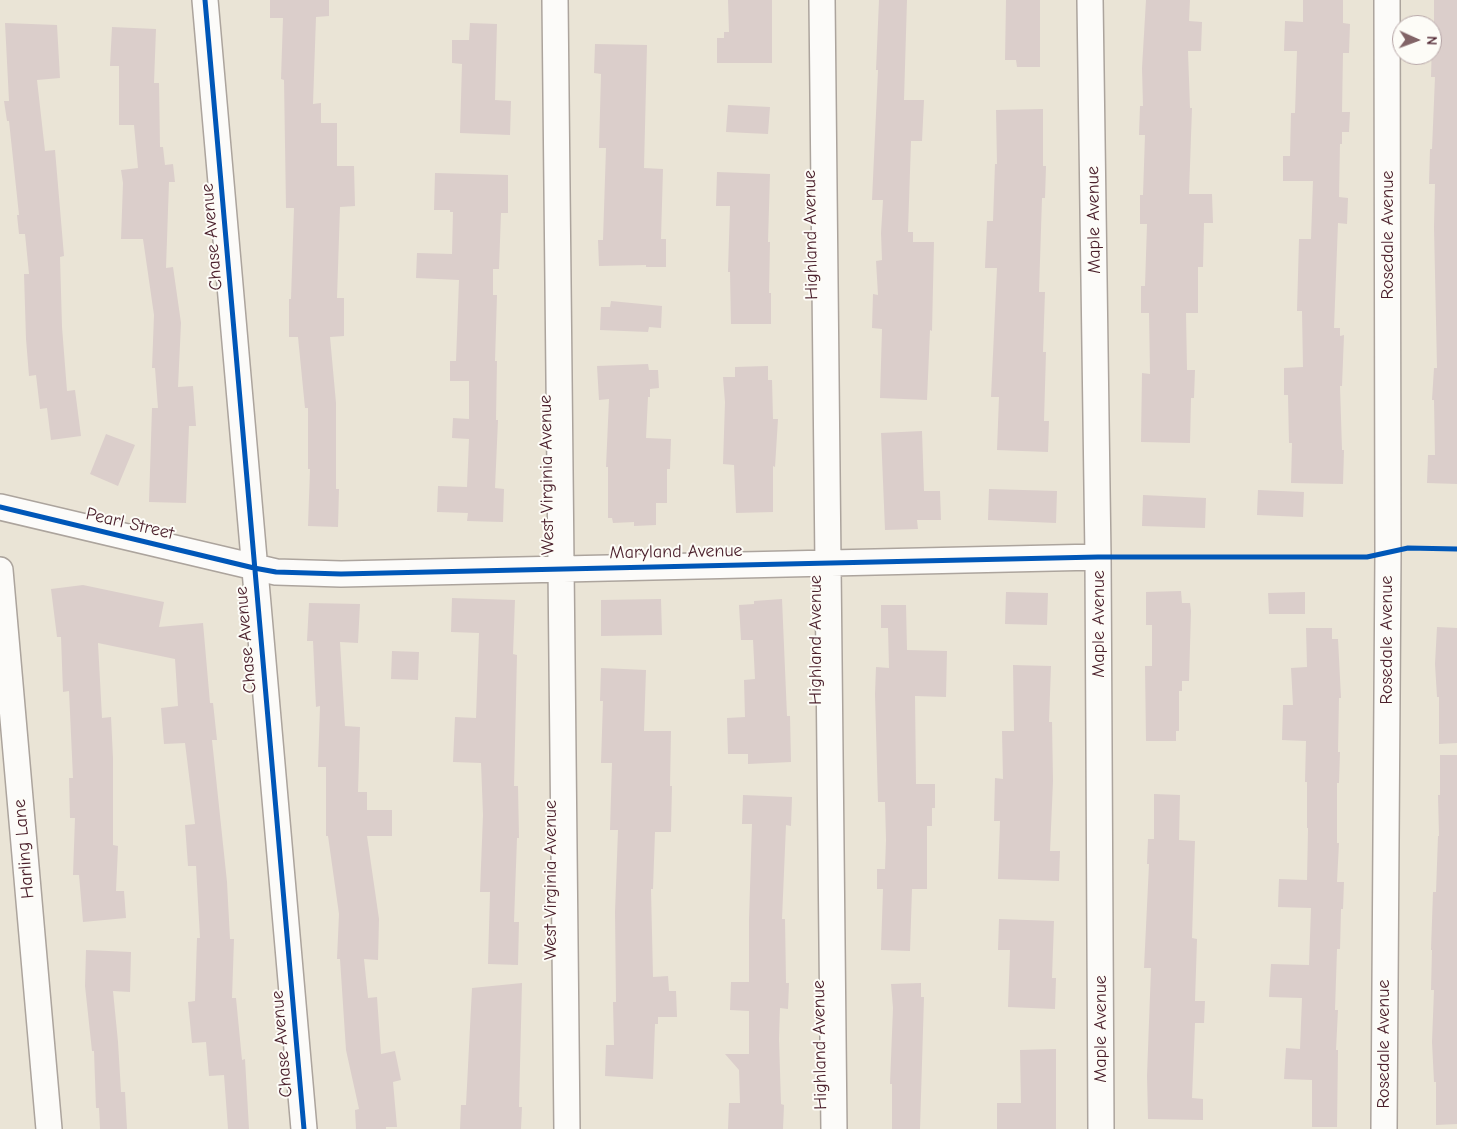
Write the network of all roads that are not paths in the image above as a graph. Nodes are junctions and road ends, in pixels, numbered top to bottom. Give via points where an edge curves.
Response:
1 (205, 0) edge
2 (554, 0) edge
3 (822, 0) edge
4 (1090, 0) edge
5 (1387, 0) edge
6 (0, 507) edge
7 (1098, 557) junction
8 (829, 563) junction
9 (254, 568) junction
10 (562, 568) junction
11 (0, 570) edge
12 (49, 1129) edge
13 (304, 1129) edge
14 (567, 1129) edge
15 (834, 1129) edge
16 (1101, 1129) edge
17 (1384, 1129) edge

1 - 9 street, Chase Avenue
2 - 10 street, West Virginia Avenue
3 - 8 street, Highland Avenue
4 - 7 street, Maple Avenue
5 - 17 street, Rosedale Avenue
6 - 9 street, Pearl Street
7 - 8 street, Maryland Avenue
7 - 16 street, Maple Avenue
8 - 10 street, Maryland Avenue
8 - 15 street, Highland Avenue
9 - 10 street, Maryland Avenue via 342,574
9 - 13 street, Chase Avenue
10 - 14 street, West Virginia Avenue
11 - 12 street, Harling Lane

